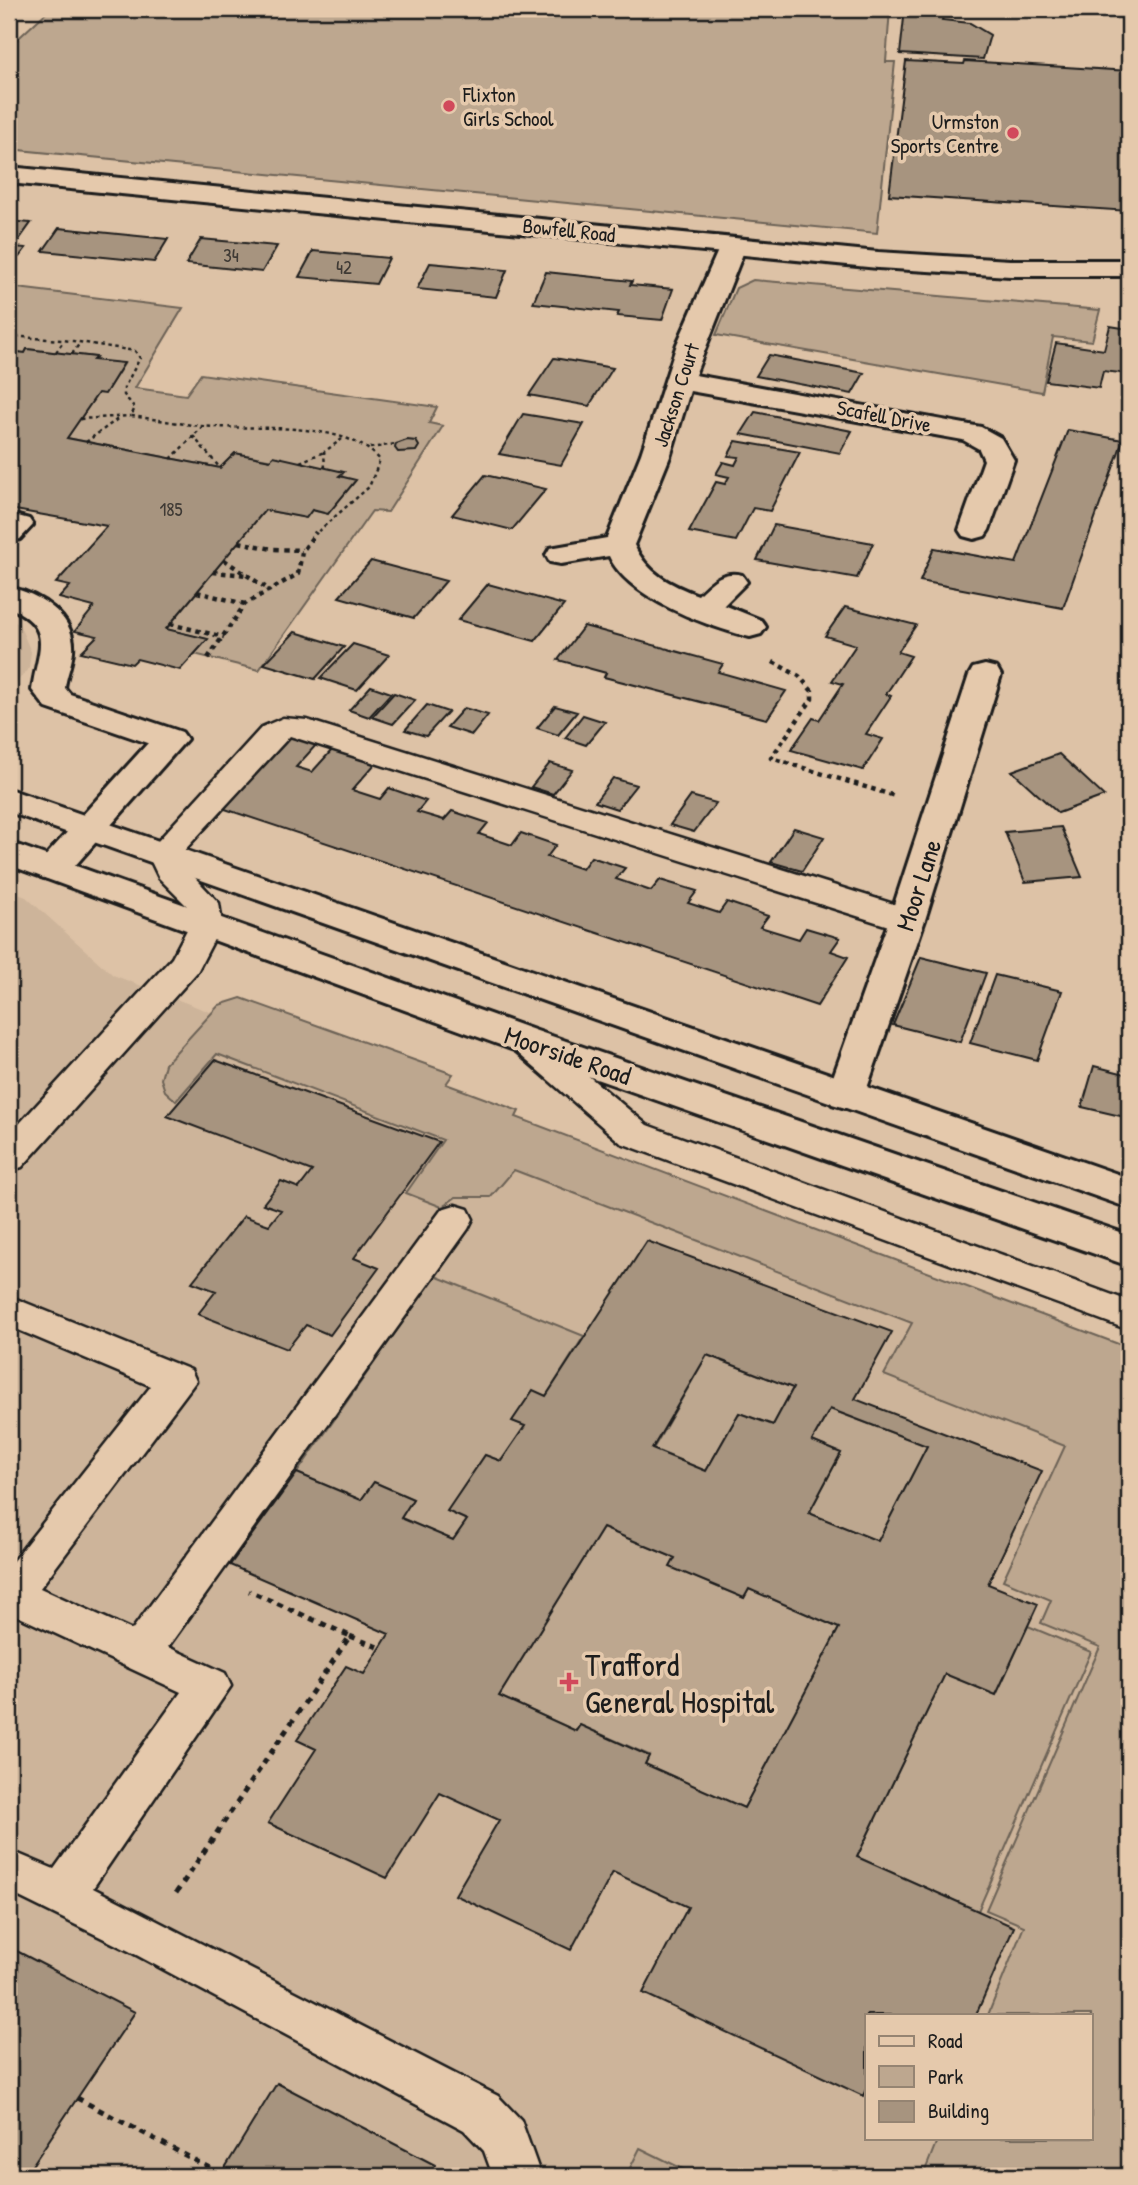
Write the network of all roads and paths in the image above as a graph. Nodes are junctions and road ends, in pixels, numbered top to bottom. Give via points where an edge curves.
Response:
1 (9, 175) edge
2 (733, 246) junction
3 (1129, 268) edge
4 (9, 336) edge
5 (64, 341) junction
6 (80, 343) junction
7 (56, 352) dead end
8 (72, 354) dead end
9 (682, 381) junction
10 (131, 416) junction
11 (120, 417) junction
12 (80, 419) dead end
13 (203, 426) junction
14 (193, 436) junction
15 (342, 439) junction
16 (86, 442) dead end
17 (396, 444) dead end
18 (370, 449) junction
19 (324, 453) junction
20 (171, 458) dead end
21 (300, 462) dead end
22 (220, 468) dead end
23 (325, 468) dead end
24 (974, 530) dead end
25 (239, 542) dead end
26 (619, 545) junction
27 (302, 550) junction
28 (561, 555) dead end
29 (224, 560) dead end
30 (213, 572) dead end
31 (248, 575) junction
32 (731, 582) dead end
33 (269, 589) junction
34 (197, 592) dead end
35 (9, 596) edge
36 (245, 604) junction
37 (702, 608) junction
38 (170, 624) dead end
39 (746, 626) joint
40 (224, 637) junction
41 (208, 658) dead end
42 (985, 675) dead end
43 (9, 800) edge
44 (942, 810) junction
45 (90, 829) junction
46 (9, 853) edge
47 (163, 853) junction
48 (52, 869) junction
49 (907, 920) junction
50 (206, 924) junction
51 (524, 1040) junction
52 (846, 1094) junction
53 (14, 1144) edge
54 (822, 1144) junction
55 (1129, 1193) edge
56 (455, 1219) dead end
57 (1129, 1251) edge
58 (9, 1310) edge
59 (1129, 1316) edge
60 (200, 1570) junction
61 (350, 1636) junction
62 (380, 1648) dead end
63 (140, 1653) junction
64 (9, 1870) edge
65 (61, 1896) junction
66 (172, 1900) dead end
67 (77, 2098) dead end
68 (221, 2174) dead end
69 (517, 2176) edge

1 - 2 street, Bowfell Road
2 - 3 street, Bowfell Road via 1010,268
2 - 9 street, Jackson Court via 691,344
4 - 5 path
5 - 6 path
5 - 7 path
6 - 8 path
6 - 10 path via 127,348 139,354 124,388 135,408
9 - 24 street, Scafell Drive via 971,433 991,444 999,460
9 - 26 street, Jackson Court
10 - 11 path
10 - 13 path
11 - 12 path
11 - 16 path
13 - 14 path
13 - 15 path via 304,428
14 - 20 path
14 - 22 path
15 - 18 path
15 - 19 path
17 - 18 path
18 - 27 path via 380,460 377,474
19 - 21 path
19 - 23 path
25 - 27 path
26 - 28 street
26 - 37 street via 630,568 655,589
27 - 33 path via 298,574
29 - 31 path
30 - 31 path
31 - 33 path
32 - 37 street
33 - 36 path
34 - 36 path
35 - 45 street via 39,609 52,625 57,650 48,690 58,701 170,739
36 - 40 path
37 - 39 street
38 - 40 path
39 - 44 path via 737,641 799,676 812,691 812,699 771,758
40 - 41 path
42 - 44 street, Moor Lane
43 - 45 street
44 - 49 street, Moor Lane
45 - 47 street
45 - 48 street
46 - 48 street, Moorside Road
47 - 49 lane via 273,734 283,727 296,727
47 - 50 lane via 170,871 203,903
47 - 52 street
48 - 50 street, Moorside Road
49 - 52 street, Moor Lane
50 - 51 street, Moorside Road
50 - 53 lane via 185,964
51 - 54 street, Moorside Road
51 - 59 lane via 634,1134
52 - 54 street, Moor Lane
52 - 55 street
54 - 57 street, Moorside Road
56 - 60 lane
58 - 63 lane via 177,1381 11,1594
60 - 61 path
60 - 63 lane
61 - 62 path
61 - 66 path
63 - 65 lane via 210,1685
64 - 65 lane
65 - 69 lane via 481,2113 504,2137
67 - 68 path

